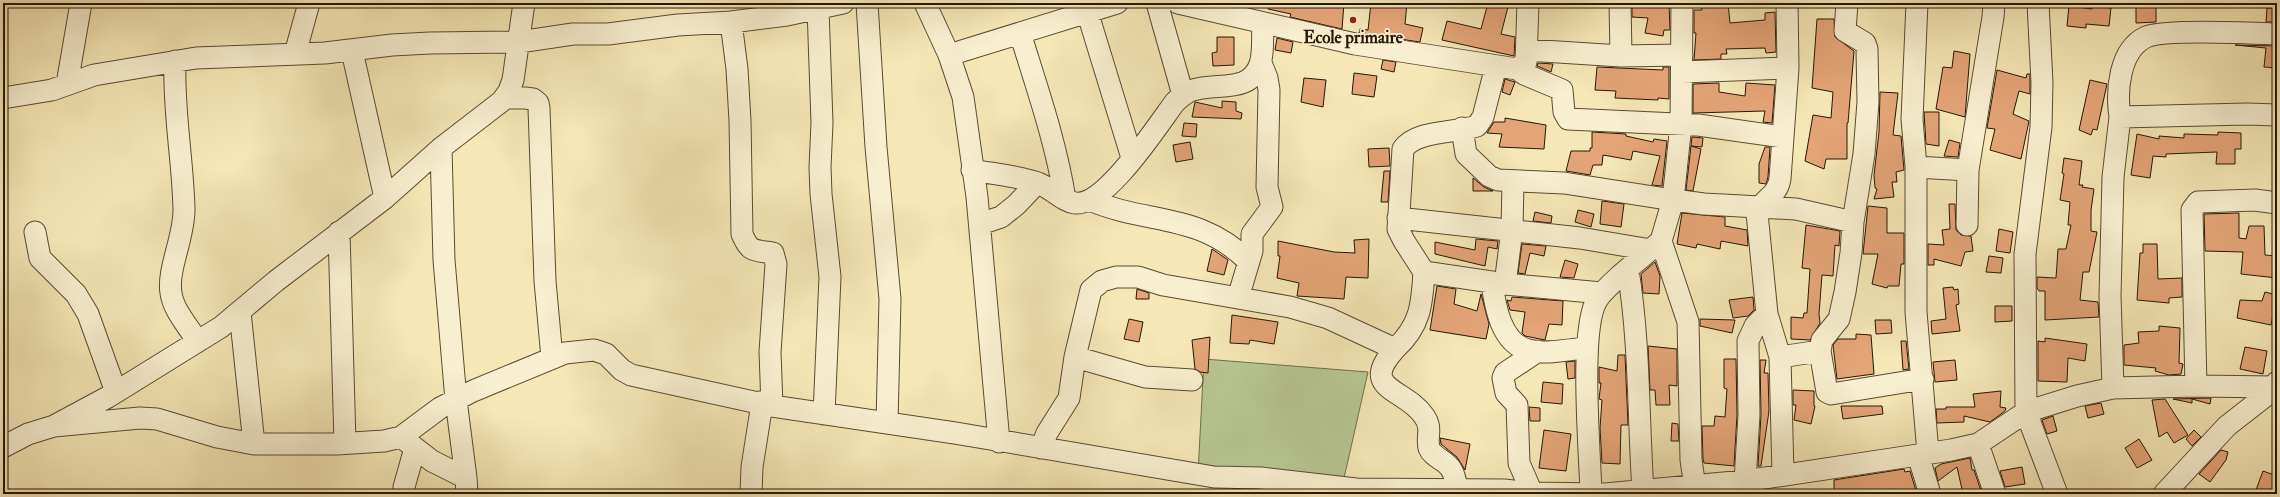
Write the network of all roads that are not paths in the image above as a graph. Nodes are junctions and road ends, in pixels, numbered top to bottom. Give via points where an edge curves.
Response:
1 (81, 3) edge
2 (308, 3) edge
3 (524, 3) edge
4 (843, 3) edge
5 (866, 3) edge
6 (925, 3) edge
7 (1117, 3) edge
8 (1157, 3) edge
9 (1178, 3) edge
10 (1528, 3) edge
11 (1620, 3) edge
12 (1682, 3) edge
13 (1787, 3) edge
14 (1847, 3) edge
15 (1917, 3) edge
16 (1994, 3) edge
17 (2038, 3) edge
18 (1221, 7) edge
19 (818, 8) junction
20 (1087, 11) junction
21 (731, 22) junction
22 (1263, 24) junction
23 (1020, 33) junction
24 (2277, 34) edge
25 (519, 42) junction
26 (1527, 50) junction
27 (352, 51) junction
28 (295, 54) junction
29 (948, 55) junction
30 (1621, 56) junction
31 (175, 61) junction
32 (1261, 63) junction
33 (1682, 63) junction
34 (1496, 66) junction
35 (1788, 68) junction
36 (1517, 69) junction
37 (67, 84) junction
38 (1183, 95) junction
39 (3, 98) edge
40 (505, 98) junction
41 (2120, 116) junction
42 (2277, 116) edge
43 (1681, 124) junction
44 (1462, 128) junction
45 (1783, 137) junction
46 (441, 148) junction
47 (1132, 158) junction
48 (1916, 167) junction
49 (972, 170) junction
50 (1968, 170) junction
51 (1513, 181) junction
52 (1037, 183) junction
53 (385, 198) junction
54 (1065, 199) junction
55 (1090, 200) junction
56 (1673, 200) junction
57 (2277, 203) edge
58 (1759, 206) junction
59 (1398, 218) junction
60 (1853, 222) junction
61 (980, 224) junction
62 (1967, 225) dead end
63 (1512, 230) junction
64 (35, 232) dead end
65 (339, 232) junction
66 (1656, 245) junction
67 (1249, 262) junction
68 (1628, 270) junction
69 (1424, 272) junction
70 (1498, 284) junction
71 (1602, 293) junction
72 (1238, 298) junction
73 (240, 312) junction
74 (1768, 314) junction
75 (197, 341) junction
76 (1395, 348) junction
77 (1587, 348) junction
78 (1538, 351) junction
79 (1820, 351) junction
80 (1075, 357) junction
81 (1780, 357) junction
82 (552, 358) junction
83 (1923, 379) junction
84 (1192, 380) dead end
85 (2277, 380) edge
86 (2196, 386) junction
87 (2277, 387) edge
88 (2113, 388) junction
89 (116, 392) junction
90 (456, 400) junction
91 (766, 404) junction
92 (2026, 412) junction
93 (824, 414) junction
94 (887, 423) junction
95 (54, 426) junction
96 (999, 442) junction
97 (345, 443) junction
98 (408, 443) junction
99 (254, 444) junction
100 (1978, 444) junction
101 (3, 448) edge
102 (1041, 448) junction
103 (1923, 454) junction
104 (1783, 475) junction
105 (1751, 485) edge
106 (466, 486) edge
107 (1457, 489) junction
108 (1342, 491) edge
109 (1643, 491) junction
110 (1696, 491) edge
111 (1505, 492) edge
112 (1532, 493) edge
113 (1601, 493) edge
114 (404, 494) edge
115 (751, 494) edge
116 (1930, 494) edge
117 (1994, 494) edge
118 (2057, 494) edge
119 (2164, 494) edge

1 - 37 street
2 - 28 street
3 - 25 street
4 - 19 street
5 - 94 street via 890,299
6 - 29 street
7 - 20 street
8 - 38 street
9 - 18 street
10 - 26 street
11 - 30 street
12 - 33 street
13 - 35 street
14 - 60 street via 1845,32 1865,43 1867,49 1868,102 1864,154
15 - 48 street via 1912,119
16 - 50 street
17 - 92 street via 2042,83 2041,127 2025,254
18 - 22 street
19 - 21 street
19 - 93 street via 822,123 821,194 830,277
20 - 23 street
20 - 47 street
21 - 25 street via 678,25 608,34 573,34
21 - 91 street via 740,121 742,234 747,246 752,250 773,254 776,264
22 - 32 street
22 - 34 street via 1355,44
23 - 29 street
23 - 54 street via 1048,121 1060,166
24 - 41 street via 2191,33 2147,37 2138,43 2122,70 2118,97
25 - 27 street via 392,45
25 - 40 street via 513,80
26 - 30 street
26 - 36 street via 1526,62
27 - 28 street
27 - 53 street
28 - 31 street via 227,55
29 - 49 street via 963,97
30 - 33 street
31 - 37 street via 94,75
31 - 75 street via 184,210 183,233 170,280 171,295
32 - 38 street via 1254,77 1243,84 1195,89
32 - 67 street via 1269,90 1267,188 1272,207 1252,234 1253,246
33 - 35 street
33 - 43 street
34 - 36 street
34 - 44 street via 1484,117 1477,126
35 - 45 street
36 - 43 street via 1562,90 1564,112 1568,119
37 - 39 street via 52,90
38 - 47 street
40 - 46 street
40 - 82 street via 533,99 539,108 545,281
41 - 42 street
41 - 88 street via 2113,176 2110,296
43 - 45 street
43 - 56 street
44 - 51 street via 1466,154 1470,159 1493,178
44 - 59 street via 1408,143 1403,149
45 - 58 street via 1778,188
46 - 53 street
46 - 90 street via 444,260
47 - 55 street via 1104,191
48 - 50 street
48 - 83 street via 1916,312
49 - 52 street
49 - 61 street
50 - 62 street
51 - 56 street via 1564,183
51 - 63 street
52 - 54 street
52 - 61 street via 1001,217
53 - 65 street
54 - 55 street via 1077,203
55 - 67 street via 1210,232 1235,248
56 - 58 street
56 - 66 street
57 - 86 street via 2234,200 2198,202 2192,210
58 - 60 street via 1803,210
58 - 74 street via 1757,220
59 - 63 street
59 - 69 street via 1401,236
60 - 79 street via 1851,253 1840,316 1822,340
61 - 96 street
63 - 66 street
63 - 70 street
64 - 89 street via 40,258 76,294 88,314
65 - 73 street
65 - 97 street
66 - 68 street
66 - 110 street via 1688,322 1691,460
67 - 72 street
68 - 71 street
68 - 109 street via 1635,311 1639,363
69 - 70 street
69 - 76 street via 1422,304 1416,324 1404,341
70 - 71 street
70 - 78 street via 1497,317 1519,345 1527,350
71 - 77 street via 1590,315
72 - 76 street via 1316,314
72 - 80 street via 1138,278 1116,277 1102,281 1092,290
73 - 75 street
73 - 99 street
74 - 81 street
74 - 105 street via 1754,326 1748,341
75 - 89 street
76 - 107 street via 1381,367 1381,376 1388,388 1423,414 1428,424 1429,447 1451,467
77 - 78 street
77 - 113 street
78 - 112 street via 1505,373 1502,378 1506,393 1517,405 1519,463
79 - 81 street
79 - 83 street via 1827,392 1831,394
80 - 84 street via 1145,377
80 - 102 street via 1069,398 1047,433
81 - 104 street
82 - 90 street
82 - 91 street via 575,351 594,350 606,354 622,370 632,375
83 - 103 street
85 - 87 street
86 - 87 street
86 - 88 street
87 - 119 street via 2227,426
88 - 92 street
89 - 95 street
90 - 98 street via 440,408
90 - 106 street
91 - 93 street
91 - 115 street via 761,410 752,467
92 - 100 street
92 - 118 street
93 - 94 street
94 - 96 street
95 - 99 street via 140,418
95 - 101 street via 28,434
96 - 102 street
97 - 98 street
97 - 99 street
98 - 106 street
98 - 114 street
100 - 103 street
100 - 117 street
102 - 108 street via 1214,477 1261,478
103 - 104 street
103 - 116 street
104 - 105 street
105 - 110 street
107 - 108 street
107 - 111 street
109 - 110 street
109 - 113 street
111 - 112 street
112 - 113 street

